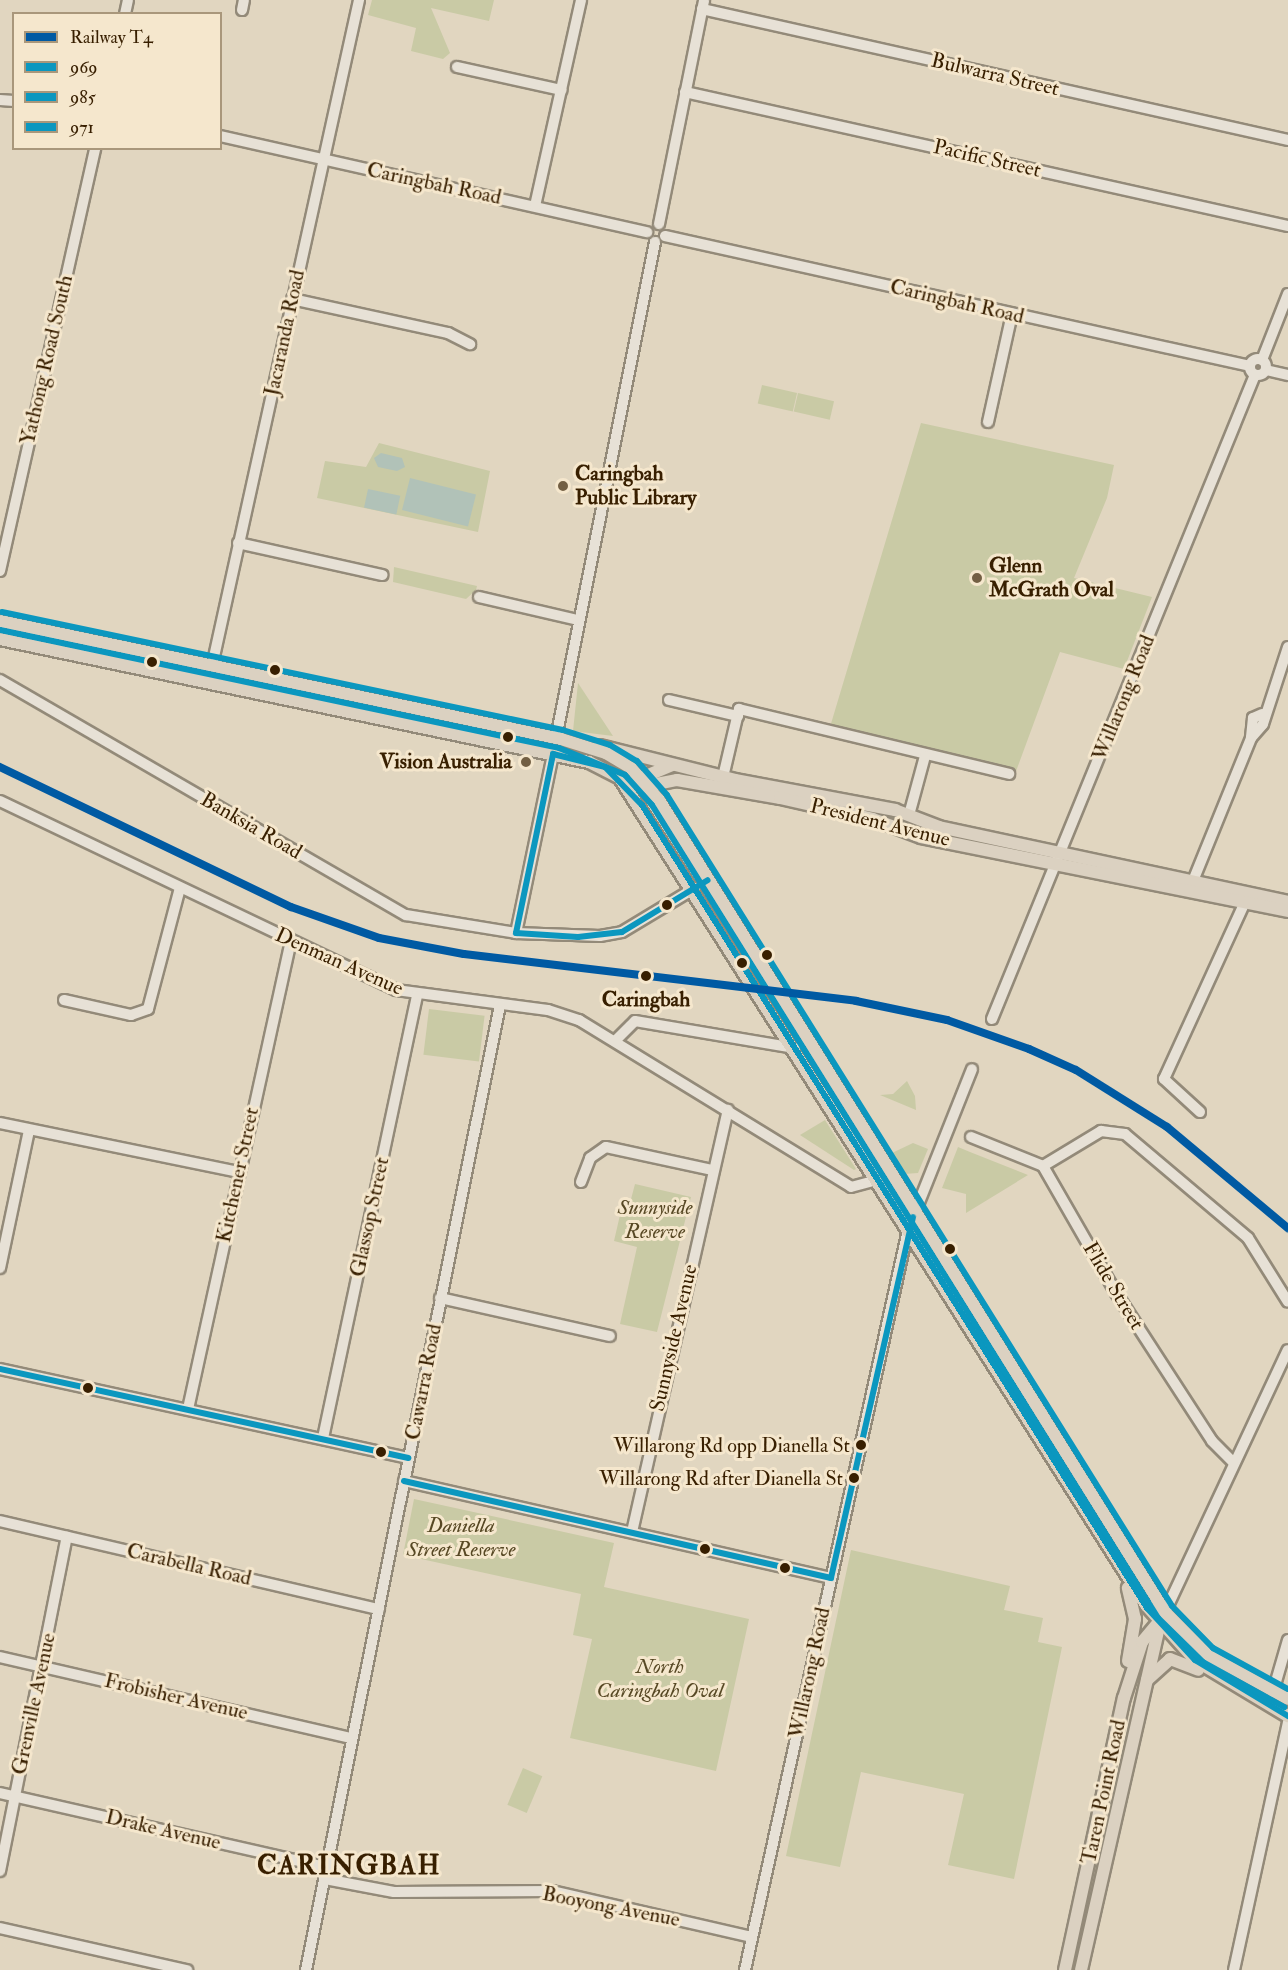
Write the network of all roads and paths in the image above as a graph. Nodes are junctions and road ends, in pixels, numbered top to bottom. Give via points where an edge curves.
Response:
1 (359, 0) edge
2 (581, 0) edge
3 (703, 5) edge
4 (457, 67) dead end
5 (562, 90) junction
6 (685, 92) junction
7 (222, 135) edge
8 (1288, 140) edge
9 (95, 150) edge
10 (323, 160) junction
11 (535, 206) junction
12 (659, 224) junction
13 (1288, 226) edge
14 (647, 232) junction
15 (665, 236) junction
16 (655, 242) junction
17 (1288, 294) edge
18 (292, 298) junction
19 (1012, 314) junction
20 (471, 344) dead end
21 (1264, 365) junction
22 (1253, 371) junction
23 (1288, 375) edge
24 (988, 422) dead end
25 (238, 543) junction
26 (0, 571) edge
27 (382, 575) dead end
28 (479, 597) dead end
29 (578, 620) junction
30 (0, 621) edge
31 (0, 639) edge
32 (1288, 647) edge
33 (212, 666) junction
34 (0, 680) edge
35 (209, 682) junction
36 (669, 700) dead end
37 (738, 716) junction
38 (559, 739) junction
39 (553, 754) junction
40 (925, 756) junction
41 (673, 765) junction
42 (1009, 774) dead end
43 (640, 776) junction
44 (722, 783) junction
45 (628, 786) junction
46 (649, 786) junction
47 (0, 801) edge
48 (909, 815) junction
49 (950, 840) junction
50 (1059, 857) junction
51 (708, 880) junction
52 (1191, 887) junction
53 (180, 888) junction
54 (695, 888) junction
55 (1246, 899) junction
56 (1288, 902) edge
57 (1288, 911) edge
58 (516, 933) junction
59 (291, 942) junction
60 (417, 996) junction
61 (64, 1000) dead end
62 (500, 1005) junction
63 (992, 1020) dead end
64 (615, 1041) junction
65 (795, 1048) junction
66 (972, 1069) dead end
67 (728, 1110) junction
68 (1200, 1112) dead end
69 (0, 1123) edge
70 (30, 1130) junction
71 (971, 1137) dead end
72 (1043, 1166) junction
73 (712, 1170) junction
74 (238, 1172) junction
75 (877, 1180) junction
76 (581, 1182) dead end
77 (915, 1209) junction
78 (908, 1230) junction
79 (0, 1268) edge
80 (440, 1298) junction
81 (1288, 1302) edge
82 (610, 1336) dead end
83 (1288, 1350) edge
84 (0, 1369) edge
85 (188, 1408) junction
86 (322, 1438) junction
87 (408, 1458) junction
88 (1234, 1463) junction
89 (404, 1481) junction
90 (0, 1521) edge
91 (632, 1532) junction
92 (67, 1537) junction
93 (1121, 1570) junction
94 (831, 1578) junction
95 (379, 1609) junction
96 (1162, 1617) junction
97 (1288, 1640) edge
98 (0, 1657) edge
99 (42, 1667) junction
100 (1242, 1692) junction
101 (1273, 1692) junction
102 (1124, 1698) junction
103 (1288, 1699) edge
104 (1137, 1703) junction
105 (1266, 1705) junction
106 (1288, 1716) edge
107 (1288, 1722) edge
108 (352, 1738) junction
109 (0, 1793) edge
110 (15, 1796) junction
111 (327, 1867) junction
112 (0, 1871) edge
113 (325, 1879) junction
114 (0, 1928) edge
115 (752, 1937) junction
116 (187, 1970) edge
117 (306, 1970) edge
118 (745, 1970) edge
119 (1065, 1970) edge
120 (1081, 1970) edge
121 (1234, 1970) edge

1 - 10 street, Jacaranda Road
2 - 5 street
3 - 6 street
3 - 8 street, Bulwarra Street
4 - 5 street
5 - 11 street
6 - 12 street
6 - 13 street, Pacific Street
7 - 10 street, Caringbah Road
9 - 26 street, Yathong Road South
10 - 11 street, Caringbah Road
10 - 18 street, Jacaranda Road
11 - 14 street, Caringbah Road
12 - 14 street
12 - 15 street
14 - 16 street
15 - 16 street
15 - 19 street, Caringbah Road
16 - 29 street
17 - 21 street
18 - 20 street via 448,333
18 - 25 street, Jacaranda Road
19 - 22 street, Caringbah Road
19 - 24 street
21 - 22 street
21 - 23 street
22 - 50 street, Willarong Road
25 - 27 street
25 - 33 street, Jacaranda Road
28 - 29 street
29 - 38 street
30 - 33 main road
31 - 35 main road
32 - 52 street via 1262,714 1259,734 1251,738
33 - 35 main road
33 - 38 main road
34 - 58 street, Banksia Road via 388,907 424,920
35 - 39 main road
36 - 37 street
37 - 40 street via 739,709
37 - 44 street
38 - 39 main road
38 - 41 main road, President Avenue
38 - 43 main road via 606,753
39 - 45 main road via 605,767
39 - 58 street
40 - 42 street
40 - 48 street
41 - 43 main road
41 - 44 main road, President Avenue
43 - 45 main road
43 - 46 main road
44 - 46 main road, President Avenue via 673,779
44 - 48 main road, President Avenue
44 - 49 main road, President Avenue
45 - 46 main road, President Avenue
45 - 54 main road
46 - 51 main road
47 - 53 street, Denman Avenue
48 - 49 main road via 913,823
48 - 50 main road, President Avenue via 939,827
49 - 50 main road, President Avenue
50 - 52 main road, President Avenue
50 - 63 street, Willarong Road
51 - 54 main road
51 - 77 main road
52 - 55 main road, President Avenue
53 - 59 street, Denman Avenue
53 - 61 street via 148,1009 131,1015
54 - 58 street, Banksia Road via 611,935
54 - 65 main road
55 - 56 main road, President Avenue
55 - 57 main road, President Avenue
55 - 68 street via 1164,1079
59 - 60 street, Denman Avenue
59 - 74 street, Kitchener Street
60 - 62 street, Denman Avenue
60 - 86 street, Glassop Street
62 - 64 street, Denman Avenue via 565,1015
62 - 80 street, Cawarra Road
64 - 65 street via 635,1021
64 - 67 street
65 - 75 main road
66 - 77 street, Willarong Road
67 - 73 street, Sunnyside Avenue
67 - 75 street via 850,1187
69 - 70 street
70 - 74 street
70 - 79 street
71 - 72 street
72 - 81 street via 1101,1131 1125,1134 1248,1238
72 - 88 street, Flide Street via 1122,1302 1212,1441
73 - 76 street via 606,1147 590,1158
73 - 91 street, Sunnyside Avenue
74 - 85 street, Kitchener Street
75 - 78 main road
77 - 78 street, Willarong Road
77 - 96 main road
78 - 93 main road
78 - 94 street, Willarong Road
80 - 82 street
80 - 87 street, Cawarra Road
83 - 88 street, Taren Point Road
84 - 85 street
85 - 86 street
86 - 87 street
87 - 89 street, Cawarra Road
88 - 96 street, Taren Point Road
89 - 91 street
89 - 95 street, Cawarra Road
90 - 92 street, Carabella Road
91 - 94 street
92 - 95 street, Carabella Road
92 - 99 street, Grenville Avenue
93 - 96 main road
93 - 102 main road via 1135,1620
94 - 115 street, Willarong Road
95 - 108 street, Cawarra Road
96 - 100 main road via 1195,1660
96 - 101 main road via 1208,1655
96 - 102 main road, Taren Point Road via 1142,1642
96 - 104 main road, Taren Point Road
97 - 101 street
98 - 99 street, Frobisher Avenue
99 - 108 street, Frobisher Avenue
99 - 110 street, Grenville Avenue
100 - 104 main road via 1170,1659 1153,1669
100 - 105 main road
101 - 103 main road
101 - 105 main road
102 - 119 main road, Taren Point Road
104 - 120 main road, Taren Point Road
105 - 106 main road
107 - 121 street
108 - 111 street, Cawarra Road
109 - 110 street, Drake Avenue
110 - 111 street, Drake Avenue
110 - 112 street, Grenville Avenue
111 - 113 street, Cawarra Road
113 - 115 street, Booyong Avenue via 386,1892 552,1891
113 - 117 street, Cawarra Road
114 - 116 street
115 - 118 street, Willarong Road

